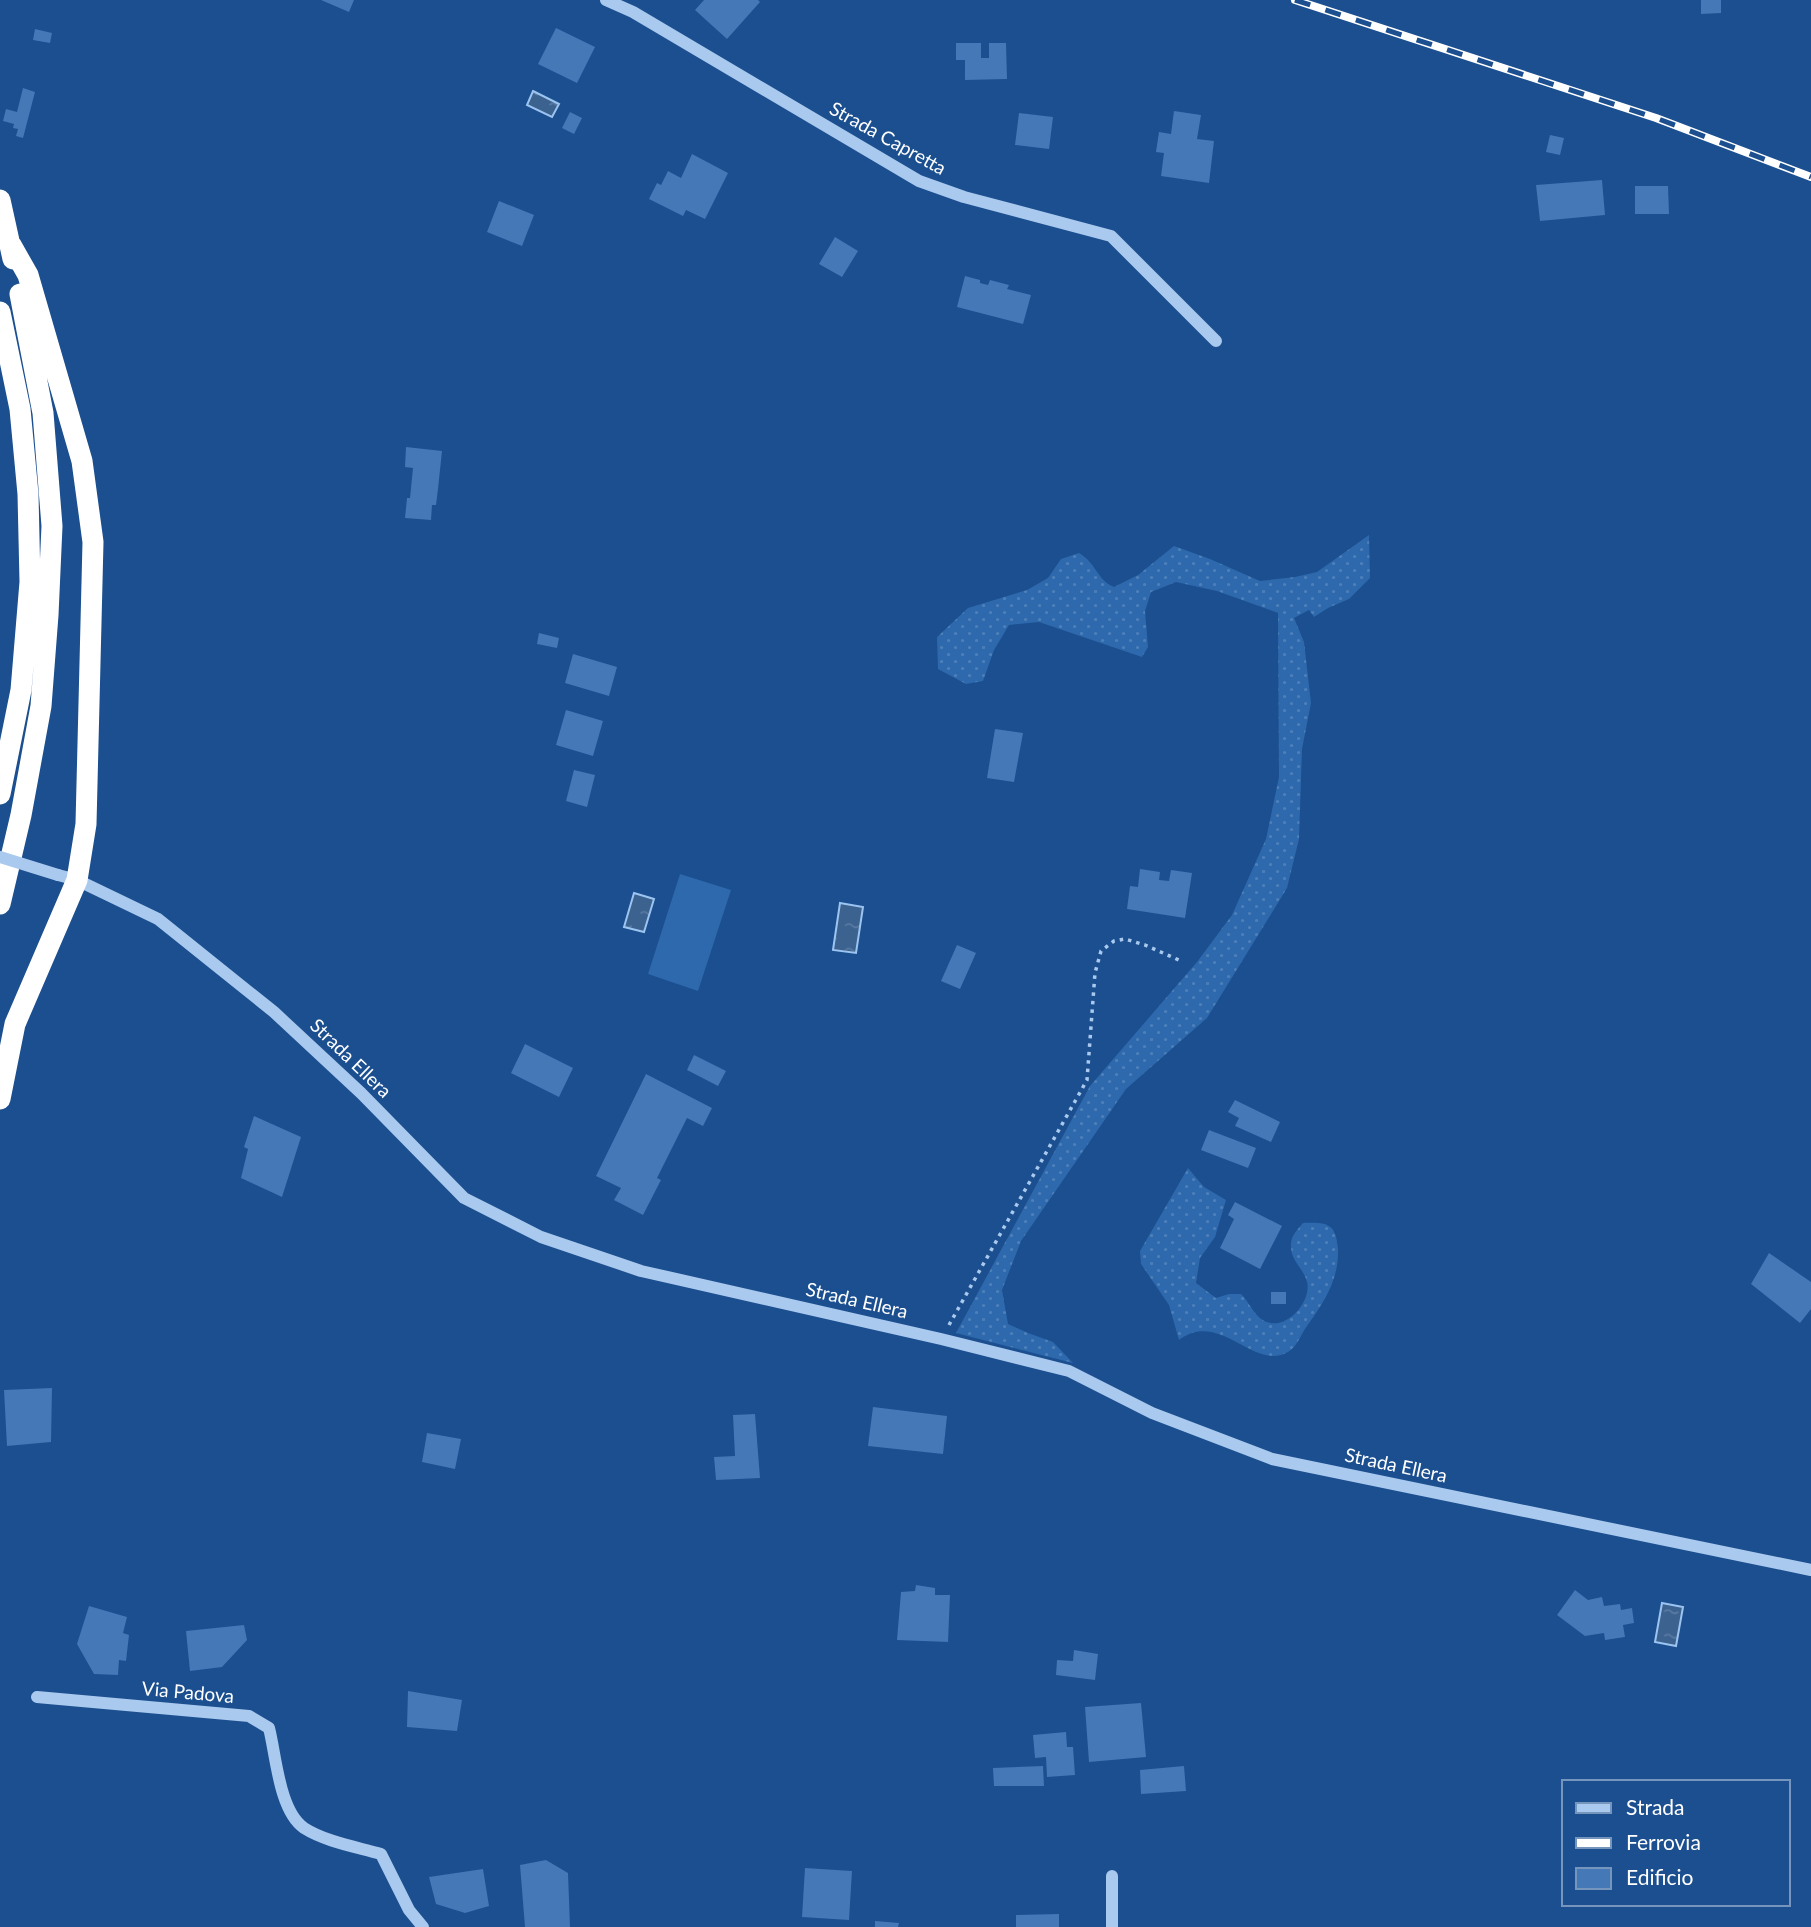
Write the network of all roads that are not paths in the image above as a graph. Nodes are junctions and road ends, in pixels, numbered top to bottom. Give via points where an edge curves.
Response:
1 (606, 0) edge
2 (0, 200) edge
3 (11, 245) junction
4 (0, 312) edge
5 (1216, 341) dead end
6 (0, 794) edge
7 (0, 857) edge
8 (67, 878) junction
9 (0, 904) edge
10 (0, 1099) edge
11 (1811, 1570) edge
12 (37, 1697) dead end
13 (1112, 1876) dead end
14 (422, 1927) edge
15 (1112, 1927) edge

1 - 5 street, Strada Capretta via 919,181 1111,236
2 - 3 highway
3 - 8 highway via 28,275 82,461 93,542 86,824
3 - 9 highway via 43,413 52,526 41,706
4 - 6 highway via 20,409 30,582 20,690
7 - 8 street, Strada Ellera, bridge
8 - 10 highway via 15,1024
8 - 11 street, Strada Ellera via 158,919 274,1012 464,1198 541,1237 641,1271 1069,1371 1152,1413 1272,1459
12 - 14 street, Via Padova via 249,1716 269,1728 284,1796 296,1819 316,1833 381,1854
13 - 15 street

